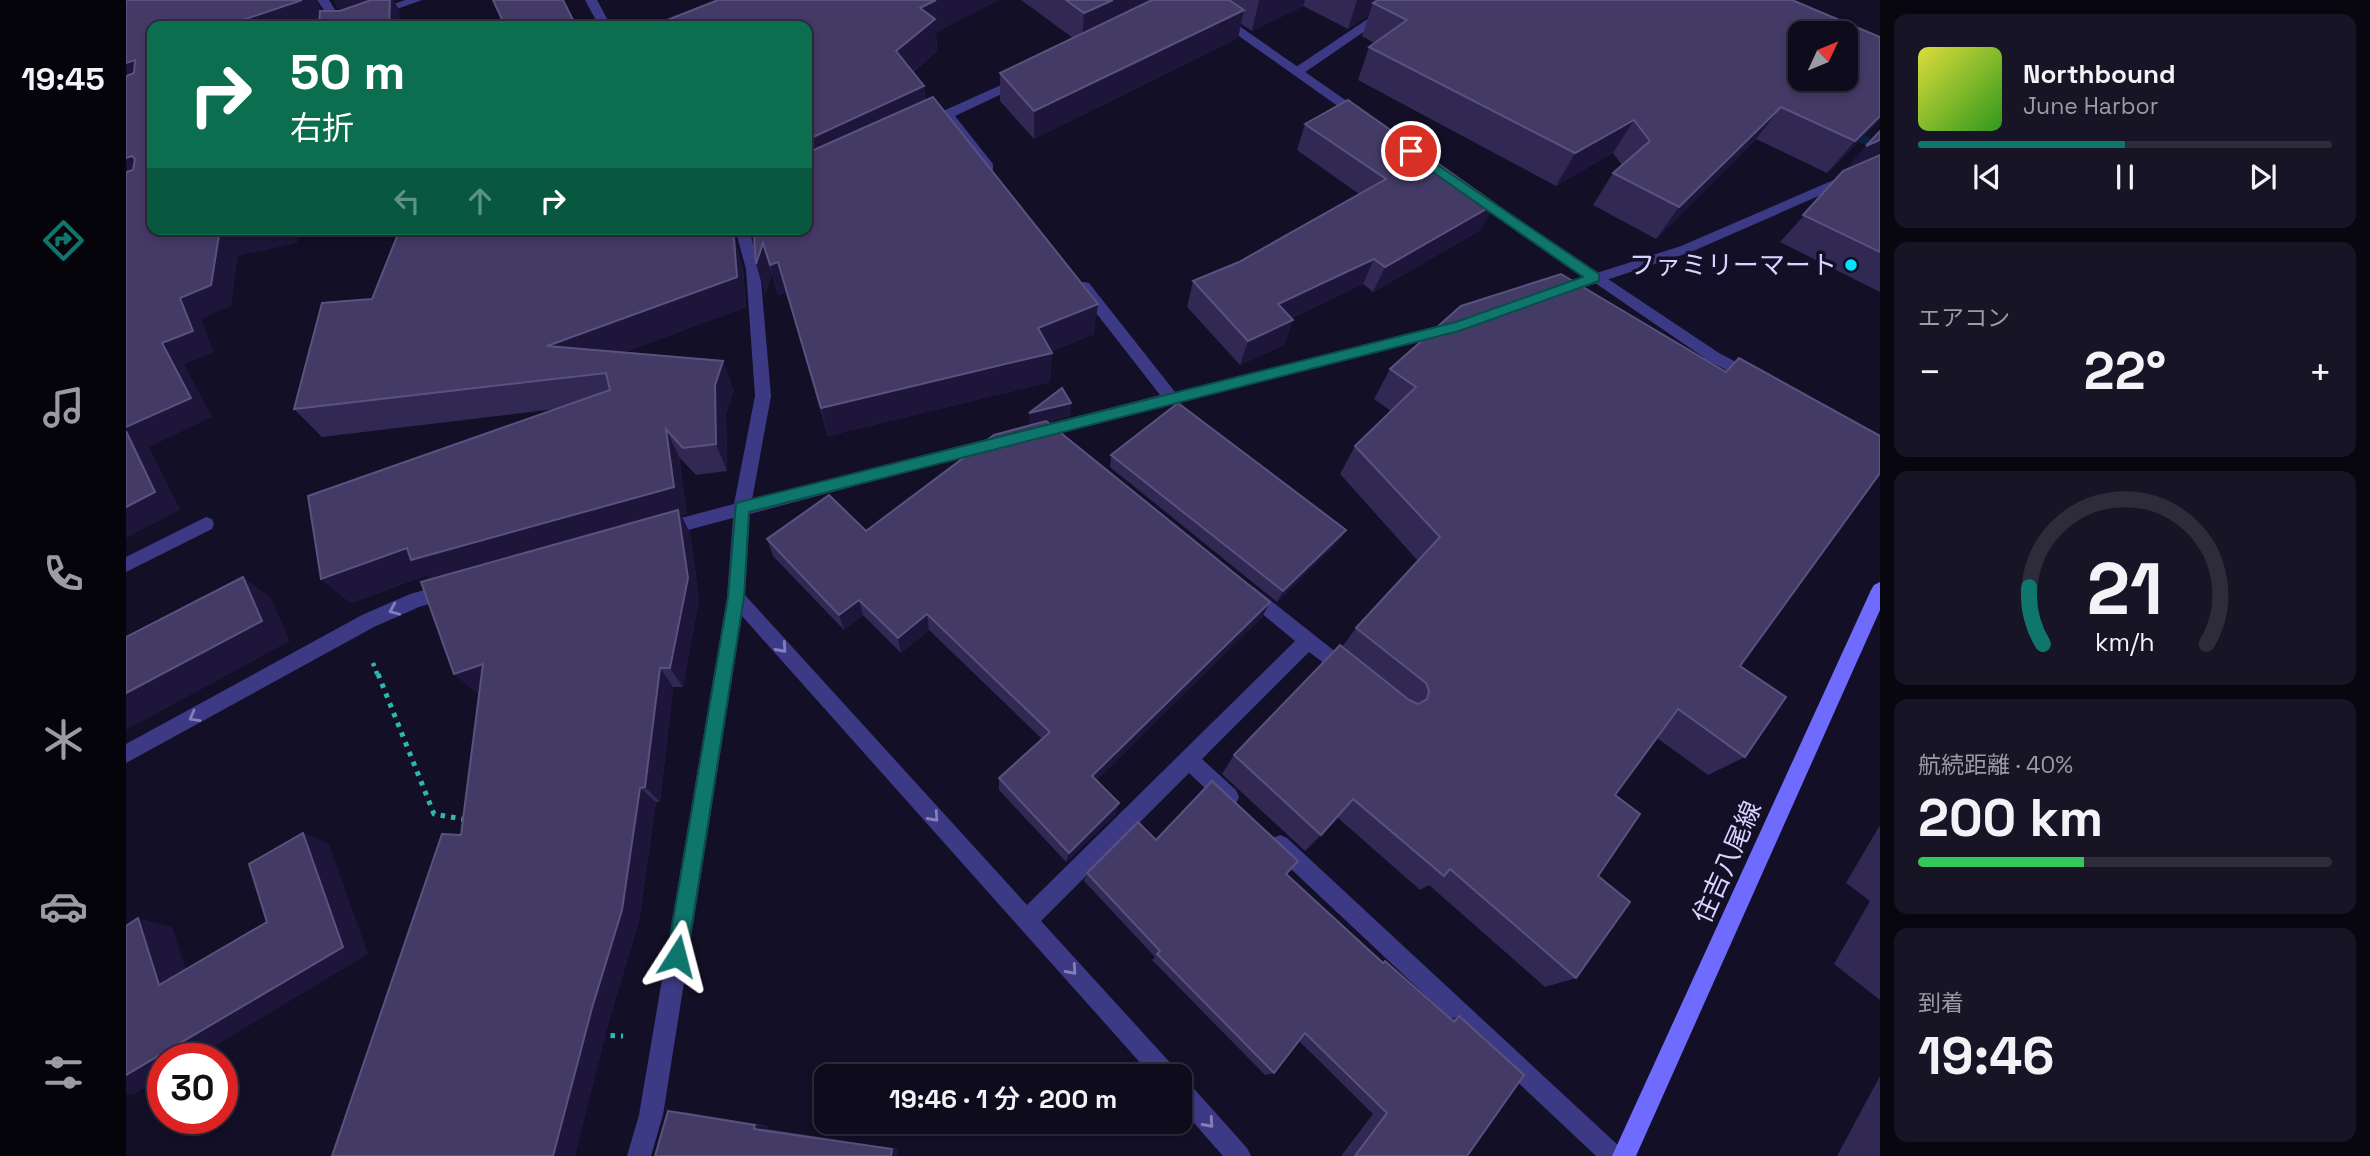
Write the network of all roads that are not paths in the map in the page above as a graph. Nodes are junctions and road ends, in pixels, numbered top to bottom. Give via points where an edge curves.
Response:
1 (323, 0) edge
2 (416, 0) edge
3 (591, 0) edge
4 (1194, 0) edge
5 (1404, 0) edge
6 (1180, 6) edge
7 (336, 21) edge
8 (354, 21) edge
9 (602, 21) edge
10 (1297, 72) junction
11 (1033, 75) edge
12 (947, 114) junction
13 (1369, 122) edge
14 (912, 131) edge
15 (1880, 165) edge
16 (999, 180) edge
17 (1465, 188) edge
18 (744, 235) edge
19 (1077, 278) edge
20 (1594, 278) junction
21 (1541, 297) edge
22 (1471, 322) edge
23 (1761, 382) edge
24 (1172, 398) junction
25 (1048, 430) junction
26 (1070, 447) edge
27 (741, 508) junction
28 (206, 524) dead end
29 (650, 534) edge
30 (126, 565) edge
31 (1232, 579) edge
32 (468, 586) edge
33 (1880, 590) edge
34 (736, 597) junction
35 (1308, 641) junction
36 (1357, 681) edge
37 (126, 754) edge
38 (1188, 759) junction
39 (1248, 816) edge
40 (1268, 834) edge
41 (1027, 920) junction
42 (1156, 1064) edge
43 (1192, 1103) edge
44 (639, 1156) edge
45 (1239, 1156) edge
46 (1613, 1156) edge
47 (1624, 1156) edge

1 - 7 street
2 - 8 street
3 - 9 street
4 - 6 street
4 - 10 street
5 - 10 street
10 - 13 street
11 - 12 street
12 - 14 street
12 - 16 street
15 - 20 street via 1686,249
17 - 20 street
18 - 27 street via 753,269 763,396
19 - 24 street
20 - 21 street
20 - 23 street via 1714,357
22 - 24 street
24 - 25 street
25 - 26 street
25 - 27 street
27 - 29 street
27 - 34 street
28 - 30 street
31 - 35 street
32 -> 37 street via 416,600 358,627
33 - 47 main road, 住吉八尾線
34 -> 41 street
34 - 44 street via 652,1115
35 - 36 street
35 - 38 street
38 - 39 street
38 - 41 street
40 - 46 street
41 -> 42 street
43 -> 45 street

